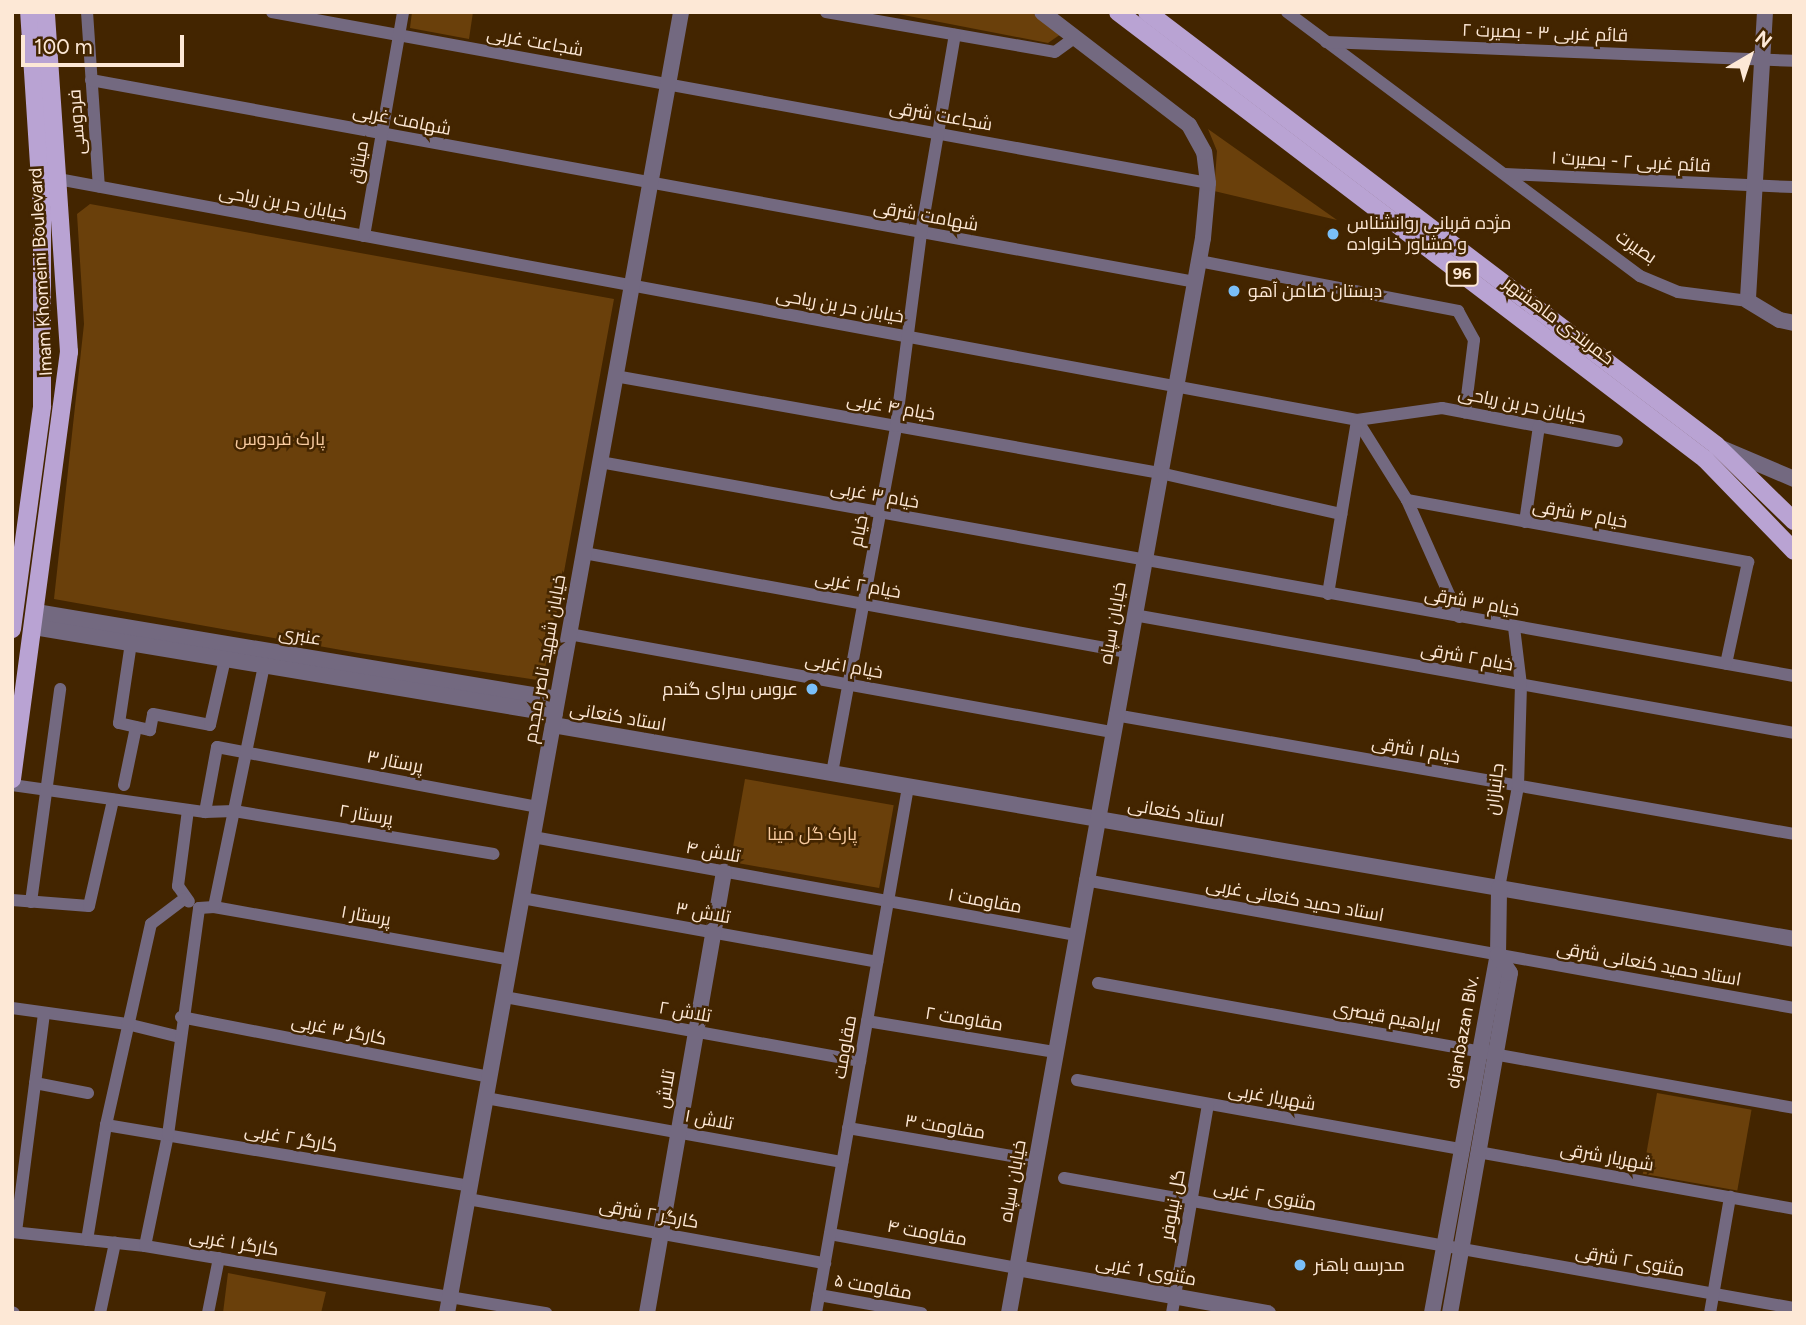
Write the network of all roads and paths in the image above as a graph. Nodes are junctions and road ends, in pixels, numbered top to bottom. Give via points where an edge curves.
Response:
1 (29, 12) edge
2 (46, 12) edge
3 (87, 12) edge
4 (272, 12) edge
5 (403, 12) edge
6 (681, 12) edge
7 (826, 12) edge
8 (1042, 12) edge
9 (1118, 12) edge
10 (1147, 12) edge
11 (1287, 12) edge
12 (1765, 12) edge
13 (399, 35) junction
14 (955, 35) junction
15 (1076, 37) junction
16 (1326, 42) junction
17 (1763, 59) junction
18 (1794, 61) edge
19 (91, 80) junction
20 (668, 84) junction
21 (382, 134) junction
22 (939, 134) junction
23 (1505, 174) junction
24 (58, 179) junction
25 (1208, 183) junction
26 (650, 185) junction
27 (1756, 185) junction
28 (99, 187) junction
29 (1794, 187) edge
30 (921, 233) junction
31 (364, 236) junction
32 (1199, 261) junction
33 (1195, 282) junction
34 (632, 285) junction
35 (1748, 302) junction
36 (41, 322) junction
37 (1794, 323) edge
38 (68, 324) junction
39 (908, 336) junction
40 (69, 352) junction
41 (41, 355) junction
42 (615, 376) junction
43 (1176, 386) junction
44 (1465, 412) junction
45 (1357, 420) junction
46 (897, 426) junction
47 (1539, 426) junction
48 (1617, 441) dead end
49 (1716, 445) junction
50 (600, 462) junction
51 (1160, 473) junction
52 (1794, 479) edge
53 (1407, 499) junction
54 (880, 513) junction
55 (1341, 514) junction
56 (1794, 521) edge
57 (1525, 522) junction
58 (1794, 551) edge
59 (584, 553) junction
60 (1143, 562) junction
61 (1328, 594) junction
62 (864, 604) junction
63 (14, 610) edge
64 (1134, 615) junction
65 (1460, 617) junction
66 (35, 619) junction
67 (1514, 627) junction
68 (12, 629) edge
69 (569, 634) junction
70 (131, 643) junction
71 (1127, 652) junction
72 (225, 659) junction
73 (1726, 664) junction
74 (264, 665) junction
75 (1794, 676) edge
76 (849, 684) junction
77 (1521, 685) junction
78 (60, 689) dead end
79 (555, 713) junction
80 (1115, 715) junction
81 (136, 727) junction
82 (1112, 732) junction
83 (1794, 733) edge
84 (246, 752) junction
85 (832, 774) junction
86 (12, 779) edge
87 (12, 785) edge
88 (124, 785) dead end
89 (1518, 786) junction
90 (908, 787) junction
91 (45, 789) junction
92 (113, 800) junction
93 (538, 807) junction
94 (187, 810) junction
95 (234, 811) junction
96 (205, 812) junction
97 (1096, 819) junction
98 (1794, 834) edge
99 (533, 837) junction
100 (493, 854) dead end
101 (724, 872) junction
102 (1085, 880) junction
103 (1499, 888) junction
104 (522, 898) junction
105 (184, 899) junction
106 (12, 900) edge
107 (888, 901) junction
108 (31, 902) junction
109 (214, 907) junction
110 (199, 908) junction
111 (713, 933) junction
112 (1076, 935) junction
113 (1794, 939) edge
114 (1499, 955) junction
115 (510, 960) junction
116 (877, 962) junction
117 (1098, 982) dead end
118 (504, 997) junction
119 (12, 1008) edge
120 (1794, 1008) edge
121 (44, 1014) junction
122 (181, 1017) junction
123 (867, 1021) junction
124 (127, 1024) junction
125 (696, 1031) junction
126 (180, 1037) junction
127 (1479, 1051) junction
128 (1055, 1052) junction
129 (1496, 1054) junction
130 (860, 1061) junction
131 (489, 1077) junction
132 (1077, 1080) dead end
133 (35, 1083) junction
134 (88, 1093) dead end
135 (486, 1098) junction
136 (1208, 1104) junction
137 (1794, 1108) edge
138 (106, 1125) junction
139 (848, 1128) junction
140 (678, 1133) junction
141 (168, 1135) junction
142 (1461, 1149) junction
143 (1478, 1152) junction
144 (1036, 1160) junction
145 (842, 1162) junction
146 (1064, 1178) dead end
147 (469, 1192) junction
148 (1730, 1197) junction
149 (1191, 1201) junction
150 (1794, 1209) edge
151 (14, 1232) edge
152 (661, 1234) junction
153 (830, 1234) junction
154 (87, 1240) junction
155 (115, 1243) junction
156 (1444, 1245) junction
157 (145, 1246) junction
158 (1461, 1249) junction
159 (219, 1258) junction
160 (825, 1263) junction
161 (1017, 1268) junction
162 (1713, 1293) junction
163 (819, 1295) junction
164 (450, 1296) junction
165 (1175, 1296) junction
166 (1794, 1308) edge
167 (1231, 1309) edge
168 (100, 1313) edge
169 (208, 1313) edge
170 (447, 1313) edge
171 (546, 1313) edge
172 (647, 1313) edge
173 (816, 1313) edge
174 (922, 1313) edge
175 (1009, 1313) edge
176 (1172, 1313) edge
177 (1268, 1313) edge
178 (1432, 1313) edge
179 (1450, 1313) edge
180 (1710, 1313) edge

1 - 36 main road, Imam Khomeini Boulevard via 42,211
2 - 24 main road, Imam Khomeini Boulevard
3 - 19 street, فردوسی
4 - 13 street, شجاعت غربی
5 - 13 street, میثاق
6 - 20 street, خیابان شهید ناصر مجدم
7 - 14 street
8 - 15 street, خیابان سپاه
9 - 58 main road, کمربندی ماهشهر / 96 via 1705,459
10 - 49 main road, کمربندی ماهشهر / 96
11 - 16 street, بصیرت
12 - 17 street
13 - 20 street, شجاعت غربی
13 - 21 street, میثاق
14 - 15 street via 1055,52
14 - 22 street, خیام
15 - 25 street, خیابان سپاه via 1189,125 1205,152
16 - 17 street, قائم غربی ۳ - بصیرت ۲
16 - 23 street, بصیرت
17 - 18 street, قائم غربی ۳ - بصیرت ۲
17 - 27 street
19 - 21 street, شهامت غربی
19 - 28 street, فردوسی
20 - 22 street, شجاعت شرقی
20 - 26 street, خیابان شهید ناصر مجدم
21 - 26 street, شهامت غربی
21 - 31 street, میثاق
22 - 25 street, شجاعت شرقی
22 - 30 street, خیام
23 - 27 street, قائم غربی ۲ - بصیرت ۱
23 - 35 street, بصیرت via 1640,276 1678,292
24 - 28 street, خیابان حر بن ریاحی
24 - 38 main road, Imam Khomeini Boulevard
25 - 32 street, خیابان سپاه
26 - 30 street, شهامت شرقی
26 - 34 street, خیابان شهید ناصر مجدم
27 - 29 street, قائم غربی ۲ - بصیرت ۱
27 - 35 street
28 - 31 street, خیابان حر بن ریاحی
30 - 33 street, شهامت شرقی
30 - 39 street, خیام
31 - 34 street, خیابان حر بن ریاحی
32 - 33 street, خیابان سپاه
32 - 44 street via 1458,311 1474,340
33 - 43 street, خیابان سپاه
34 - 39 street, خیابان حر بن ریاحی
34 - 42 street, خیابان شهید ناصر مجدم
35 - 37 street
36 - 38 main road via 53,328
36 - 41 main road, Imam Khomeini Boulevard
38 - 40 main road, Imam Khomeini Boulevard
39 - 43 street, خیابان حر بن ریاحی
39 - 46 street, خیام
40 - 41 main road via 54,349
40 - 66 main road, Imam Khomeini Boulevard
41 - 63 main road, Imam Khomeini Boulevard via 42,406
42 - 46 street, خیام ۴ غربی
42 - 50 street, خیابان شهید ناصر مجدم
43 - 45 street, خیابان حر بن ریاحی
43 - 51 street, خیابان سپاه
44 - 45 street, خیابان حر بن ریاحی via 1442,408
44 - 47 street, خیابان حر بن ریاحی
45 - 53 street
45 - 55 street
46 - 51 street, خیام ۴ غربی
46 - 54 street, خیام
47 - 48 street, خیابان حر بن ریاحی
47 - 57 street
49 - 52 street
49 - 56 main road, کمربندی ماهشهر / 96
50 - 54 street, خیام ۳ غربی
50 - 59 street, خیابان شهید ناصر مجدم
51 - 55 street
51 - 60 street, خیابان سپاه
53 - 57 street, خیام ۴ شرقی
53 - 65 street
54 - 60 street, خیام ۳ غربی
54 - 62 street, خیام
55 - 61 street
57 - 73 street, خیام ۴ شرقی via 1748,562
59 - 62 street, خیام ۲ غربی
59 - 69 street, خیابان شهید ناصر مجدم
60 - 61 street, خیام ۳ شرقی
60 - 64 street, خیابان سپاه
61 - 65 street, خیام ۳ شرقی
62 - 71 street, خیام ۲ غربی
62 - 76 street, خیام
63 - 68 main road, Imam Khomeini Boulevard
64 - 71 street, خیابان سپاه
64 - 77 street, خیام ۲ شرقی
65 - 67 street, خیام ۳ شرقی
66 - 70 street, عنبری
66 - 79 street, عنبری
66 - 86 main road, Imam Khomeini Boulevard
67 - 73 street, خیام ۳ شرقی
67 - 77 street, جانبازان
69 - 76 street, خیام ۱غربی
69 - 79 street, خیابان شهید ناصر مجدم
70 - 72 street, عنبری
70 - 81 street via 118,723
71 - 80 street, خیابان سپاه
72 - 74 street, عنبری
72 - 81 street via 210,725 153,714 150,730
73 - 75 street, خیام ۳ شرقی
74 - 79 street, عنبری
74 - 84 street
76 - 82 street, خیام ۱غربی
76 - 85 street, خیام
77 - 83 street, خیام ۲ شرقی
77 - 89 street, جانبازان
78 - 91 street
79 - 85 street, استاد کنعانی
79 - 93 street, خیابان شهید ناصر مجدم
80 - 82 street, خیابان سپاه
80 - 89 street, خیام ۱ شرقی
81 - 88 street
82 - 97 street, خیابان سپاه
84 - 93 street, پرستار ۳
84 - 95 street
84 - 96 street, پرستار ۳ via 217,747
85 - 90 street, استاد کنعانی
87 - 91 street, پرستار ۲
89 - 98 street, خیام ۱ شرقی
89 - 103 street, جانبازان
90 - 97 street, استاد کنعانی
90 - 107 street, مقاومت
91 - 92 street, پرستار ۲
91 - 108 street
92 - 94 street, پرستار ۲
92 - 108 street via 89,906
93 - 99 street, خیابان شهید ناصر مجدم
94 - 96 street, پرستار ۲
94 - 105 street via 178,886
95 - 96 street, پرستار ۲
95 - 100 street, پرستار ۲
95 - 109 street
97 - 102 street, خیابان سپاه
97 - 103 street, استاد کنعانی
99 - 101 street, تلاش ۴
99 - 104 street, خیابان شهید ناصر مجدم
101 - 107 street, تلاش ۴
101 - 111 street, تلاش
102 - 112 street, خیابان سپاه
102 - 114 street, استاد حمید کنعانی غربی
103 - 113 street, استاد کنعانی
103 - 114 street, جانبازان
104 - 111 street, تلاش ۳
104 - 115 street, خیابان شهید ناصر مجدم
105 - 110 street
105 - 124 street via 150,924
106 - 108 street
107 - 112 street, مقاومت ۱
107 - 116 street, مقاومت
109 - 110 street, پرستار ۱
109 - 115 street, پرستار ۱
110 - 122 street
111 - 116 street, تلاش ۳
111 - 125 street, تلاش
112 - 128 street, خیابان سپاه
114 - 120 street, استاد حمید کنعانی شرقی
114 - 127 street, djanbazan Blv.
114 - 129 street, djanbazan Blv. via 1510,973
115 - 118 street, خیابان شهید ناصر مجدم
116 - 123 street, مقاومت
117 - 127 street, ابراهیم قیصری
118 - 125 street, تلاش ۲
118 - 131 street, خیابان شهید ناصر مجدم
119 - 121 street
121 - 124 street
121 - 133 street
122 - 126 street
122 - 131 street, کارگر ۳ غربی
123 - 128 street, مقاومت ۲
123 - 130 street, مقاومت
124 - 126 street
124 - 138 street
125 - 130 street, تلاش ۲
125 - 140 street, تلاش
126 - 141 street
127 - 129 street, ابراهیم قیصری
127 - 142 street, djanbazan Blv.
128 - 144 street, خیابان سپاه
129 - 137 street, ابراهیم قیصری
129 - 143 street, djanbazan Blv.
130 - 139 street, مقاومت
131 - 135 street, خیابان شهید ناصر مجدم
132 - 136 street, شهریار غربی
133 - 134 street
133 - 151 street
135 - 140 street, تلاش ۱
135 - 147 street, خیابان شهید ناصر مجدم
136 - 142 street, شهریار غربی
136 - 149 street, گل نیلوفر
138 - 141 street, کارگر ۲ غربی
138 - 154 street
139 - 144 street, مقاومت ۳
139 - 145 street, مقاومت
140 - 145 street, تلاش ۱
140 - 152 street, تلاش
141 - 147 street, کارگر ۲ غربی
141 - 157 street
142 - 156 street, djanbazan Blv.
143 - 148 street, شهریار شرقی
143 - 158 street, djanbazan Blv.
144 - 161 street, خیابان سپاه
145 - 153 street, مقاومت
146 - 149 street, مثنوی ۲ غربی
147 - 152 street, کارگر ۲ شرقی
147 - 164 street, خیابان شهید ناصر مجدم
148 - 150 street, شهریار شرقی
148 - 162 street
149 - 156 street, مثنوی ۲ غربی
149 - 165 street, گل نیلوفر
151 - 154 street, کارگر ۱ غربی
152 - 160 street, کارگر ۲ شرقی
152 - 172 street, تلاش
153 - 160 street, مقاومت
153 - 161 street, مقاومت ۴
154 - 155 street, کارگر ۱ غربی
155 - 157 street, کارگر ۱ غربی
155 - 168 street
156 - 158 street, مثنوی ۲ غربی
156 - 178 street, djanbazan Blv.
157 - 159 street, کارگر ۱ غربی
158 - 162 street, مثنوی ۲ شرقی
158 - 179 street, djanbazan Blv.
159 - 164 street, کارگر ۱ غربی
159 - 169 street
160 - 163 street, مقاومت
161 - 165 street, مثنوی 1 غربی
161 - 175 street, خیابان سپاه
162 - 166 street, مثنوی ۲ شرقی
162 - 180 street
163 - 173 street, مقاومت
163 - 174 street, مقاومت ۵
164 - 170 street, خیابان شهید ناصر مجدم
164 - 171 street, کارگر ۱ غربی
165 - 167 street, مثنوی 1 غربی
165 - 176 street, گل نیلوفر
167 - 177 street, مثنوی 1 غربی

